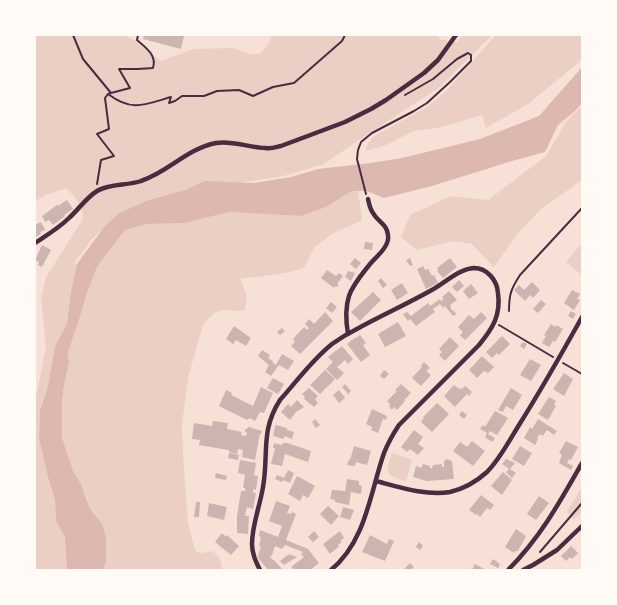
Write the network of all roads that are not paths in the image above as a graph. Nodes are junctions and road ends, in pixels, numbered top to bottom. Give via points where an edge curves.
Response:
1 (456, 35) edge
2 (368, 199) road end
3 (35, 243) edge
4 (582, 317) edge
5 (348, 334) junction
6 (582, 463) edge
7 (376, 481) junction
8 (582, 526) edge
9 (260, 570) edge
10 (331, 570) edge
11 (508, 570) edge
12 (523, 570) edge

1 - 3 street via 424,73 386,100 345,122 273,148 225,142 208,145 186,154 150,178 96,192 71,217
2 - 5 street via 373,213 387,229 389,238 348,297
4 - 7 street via 529,409 486,473 464,487 439,493
5 - 7 street via 466,270 482,269 498,289 498,314 490,332 408,414 391,438
5 - 9 street via 321,354 280,400 271,417 252,546
6 - 11 street via 544,528
7 - 10 street via 356,538 346,555
8 - 12 street via 557,550

